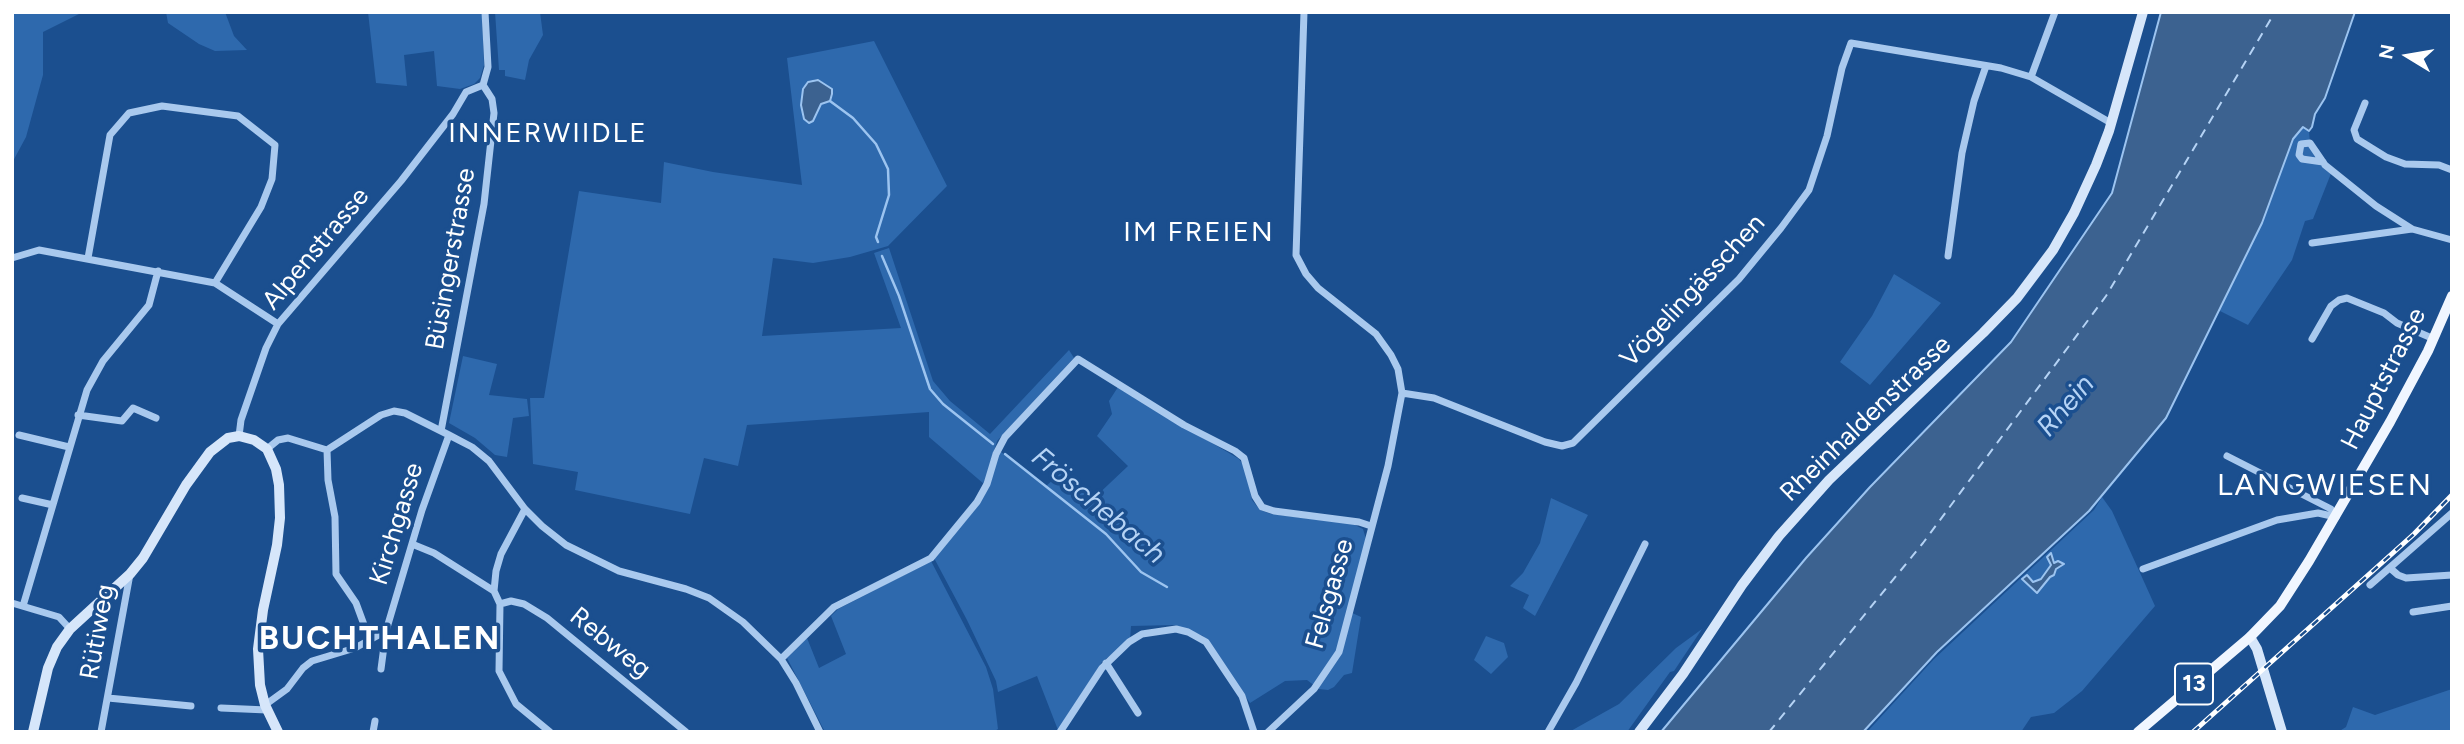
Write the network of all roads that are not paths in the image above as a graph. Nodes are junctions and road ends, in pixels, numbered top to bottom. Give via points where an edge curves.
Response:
1 (485, 12) edge
2 (1304, 12) edge
3 (2055, 12) edge
4 (2143, 12) edge
5 (1986, 66) junction
6 (2031, 78) junction
7 (483, 85) junction
8 (2365, 103) dead end
9 (2110, 127) junction
10 (2323, 162) dead end
11 (2452, 170) edge
12 (2412, 229) junction
13 (2452, 240) edge
14 (2312, 243) dead end
15 (1948, 256) dead end
16 (12, 258) edge
17 (88, 258) junction
18 (158, 271) junction
19 (215, 283) junction
20 (2452, 296) edge
21 (278, 324) junction
22 (2434, 339) junction
23 (2312, 340) dead end
24 (1402, 393) junction
25 (78, 415) junction
26 (156, 418) dead end
27 (445, 433) junction
28 (19, 435) dead end
29 (239, 436) junction
30 (69, 447) junction
31 (267, 449) junction
32 (327, 450) junction
33 (2227, 456) dead end
34 (22, 498) dead end
35 (53, 505) junction
36 (525, 509) junction
37 (2452, 513) edge
38 (2336, 517) junction
39 (1371, 526) junction
40 (412, 544) junction
41 (1645, 544) dead end
42 (2390, 568) junction
43 (2143, 569) dead end
44 (130, 574) junction
45 (2452, 575) edge
46 (2370, 585) dead end
47 (494, 591) junction
48 (12, 603) edge
49 (500, 604) junction
50 (23, 606) junction
51 (2452, 607) edge
52 (2413, 612) dead end
53 (70, 629) junction
54 (386, 631) junction
55 (2250, 637) junction
56 (370, 641) junction
57 (781, 659) junction
58 (1106, 663) junction
59 (381, 668) dead end
60 (108, 698) junction
61 (191, 706) dead end
62 (266, 707) junction
63 (220, 708) dead end
64 (1138, 713) dead end
65 (375, 720) dead end
66 (33, 732) edge
67 (101, 732) edge
68 (278, 732) edge
69 (373, 732) edge
70 (550, 732) edge
71 (686, 732) edge
72 (820, 732) edge
73 (1060, 732) edge
74 (1254, 732) edge
75 (1268, 732) edge
76 (1548, 732) edge
77 (1639, 732) edge
78 (2138, 732) edge
79 (2282, 732) edge

1 - 7 street, Büsingerstrasse via 488,67
2 - 24 street via 1296,255 1318,288 1377,334 1398,369
3 - 6 street
4 - 9 main road, Rheinhaldenstrasse
5 - 6 street, Vögelingässchen
5 - 15 street via 1962,153
5 - 24 street, Vögelingässchen via 1851,43 1809,190 1739,279 1573,443 1545,442 1434,398
6 - 9 street, Vögelingässchen
7 - 21 street, Alpenstrasse via 466,92 401,181
7 - 27 street, Büsingerstrasse via 494,113 484,204
8 - 11 street via 2354,130 2357,139 2405,164
9 - 77 main road, Rheinhaldenstrasse via 2074,213 2017,298 1829,480 1779,536
10 - 12 street
12 - 13 street
12 - 14 street
16 - 17 street via 39,250
17 - 18 street
17 - 19 street via 110,135 129,113 162,106 238,116 275,145 272,179 261,207
18 - 19 street
18 - 25 street via 149,305 95,374
19 - 21 street
20 - 22 main road, Hauptstrasse / 13
21 - 29 street, Alpenstrasse
22 - 23 street via 2347,298 2331,306
22 - 38 main road, Hauptstrasse / 13
24 - 39 street, Felsgasse
25 - 26 street via 122,421 133,408
25 - 30 street
27 - 32 street via 405,413 390,411
27 - 36 street via 489,461
27 - 40 street, Kirchgasse
28 - 30 street
29 - 31 main road
29 - 44 main road via 228,438 210,452
30 - 35 street
31 - 32 street via 288,438
31 - 62 main road via 276,469 280,518 258,649
32 - 56 street via 336,574 356,603
33 - 38 street via 2331,509
34 - 35 street
35 - 50 street
36 - 47 street via 501,554
36 - 57 street via 566,545 619,571 709,598 743,622
37 - 42 street
38 - 43 street via 2318,513 2277,520
38 - 55 main road, Hauptstrasse / 13 via 2280,606
39 - 57 street via 1262,508 1244,458 1078,359 1005,437 977,502 931,558 834,607
39 - 75 street, Felsgasse via 1339,652 1314,689
40 - 47 street
40 - 54 street, Kirchgasse
41 - 76 street
42 - 45 street via 2406,578
42 - 46 street
44 - 53 main road
44 - 60 street, Rütiweg
47 - 49 street
48 - 50 street
49 - 70 street via 499,671 516,704
49 - 71 street, Rebweg via 524,604 547,618
50 - 53 street via 59,617
51 - 52 street
53 - 66 main road via 48,668
54 - 56 street
54 - 59 street, Kirchgasse
55 - 78 main road, Hauptstrasse / 13
55 - 79 main road
56 - 62 street via 312,661
57 - 72 street
58 - 64 street
58 - 73 street
58 - 74 street via 1142,634 1188,632 1206,642 1242,696
60 - 61 street, Rütiweg
60 - 67 street, Rütiweg
62 - 63 street
62 - 68 main road
65 - 69 street

